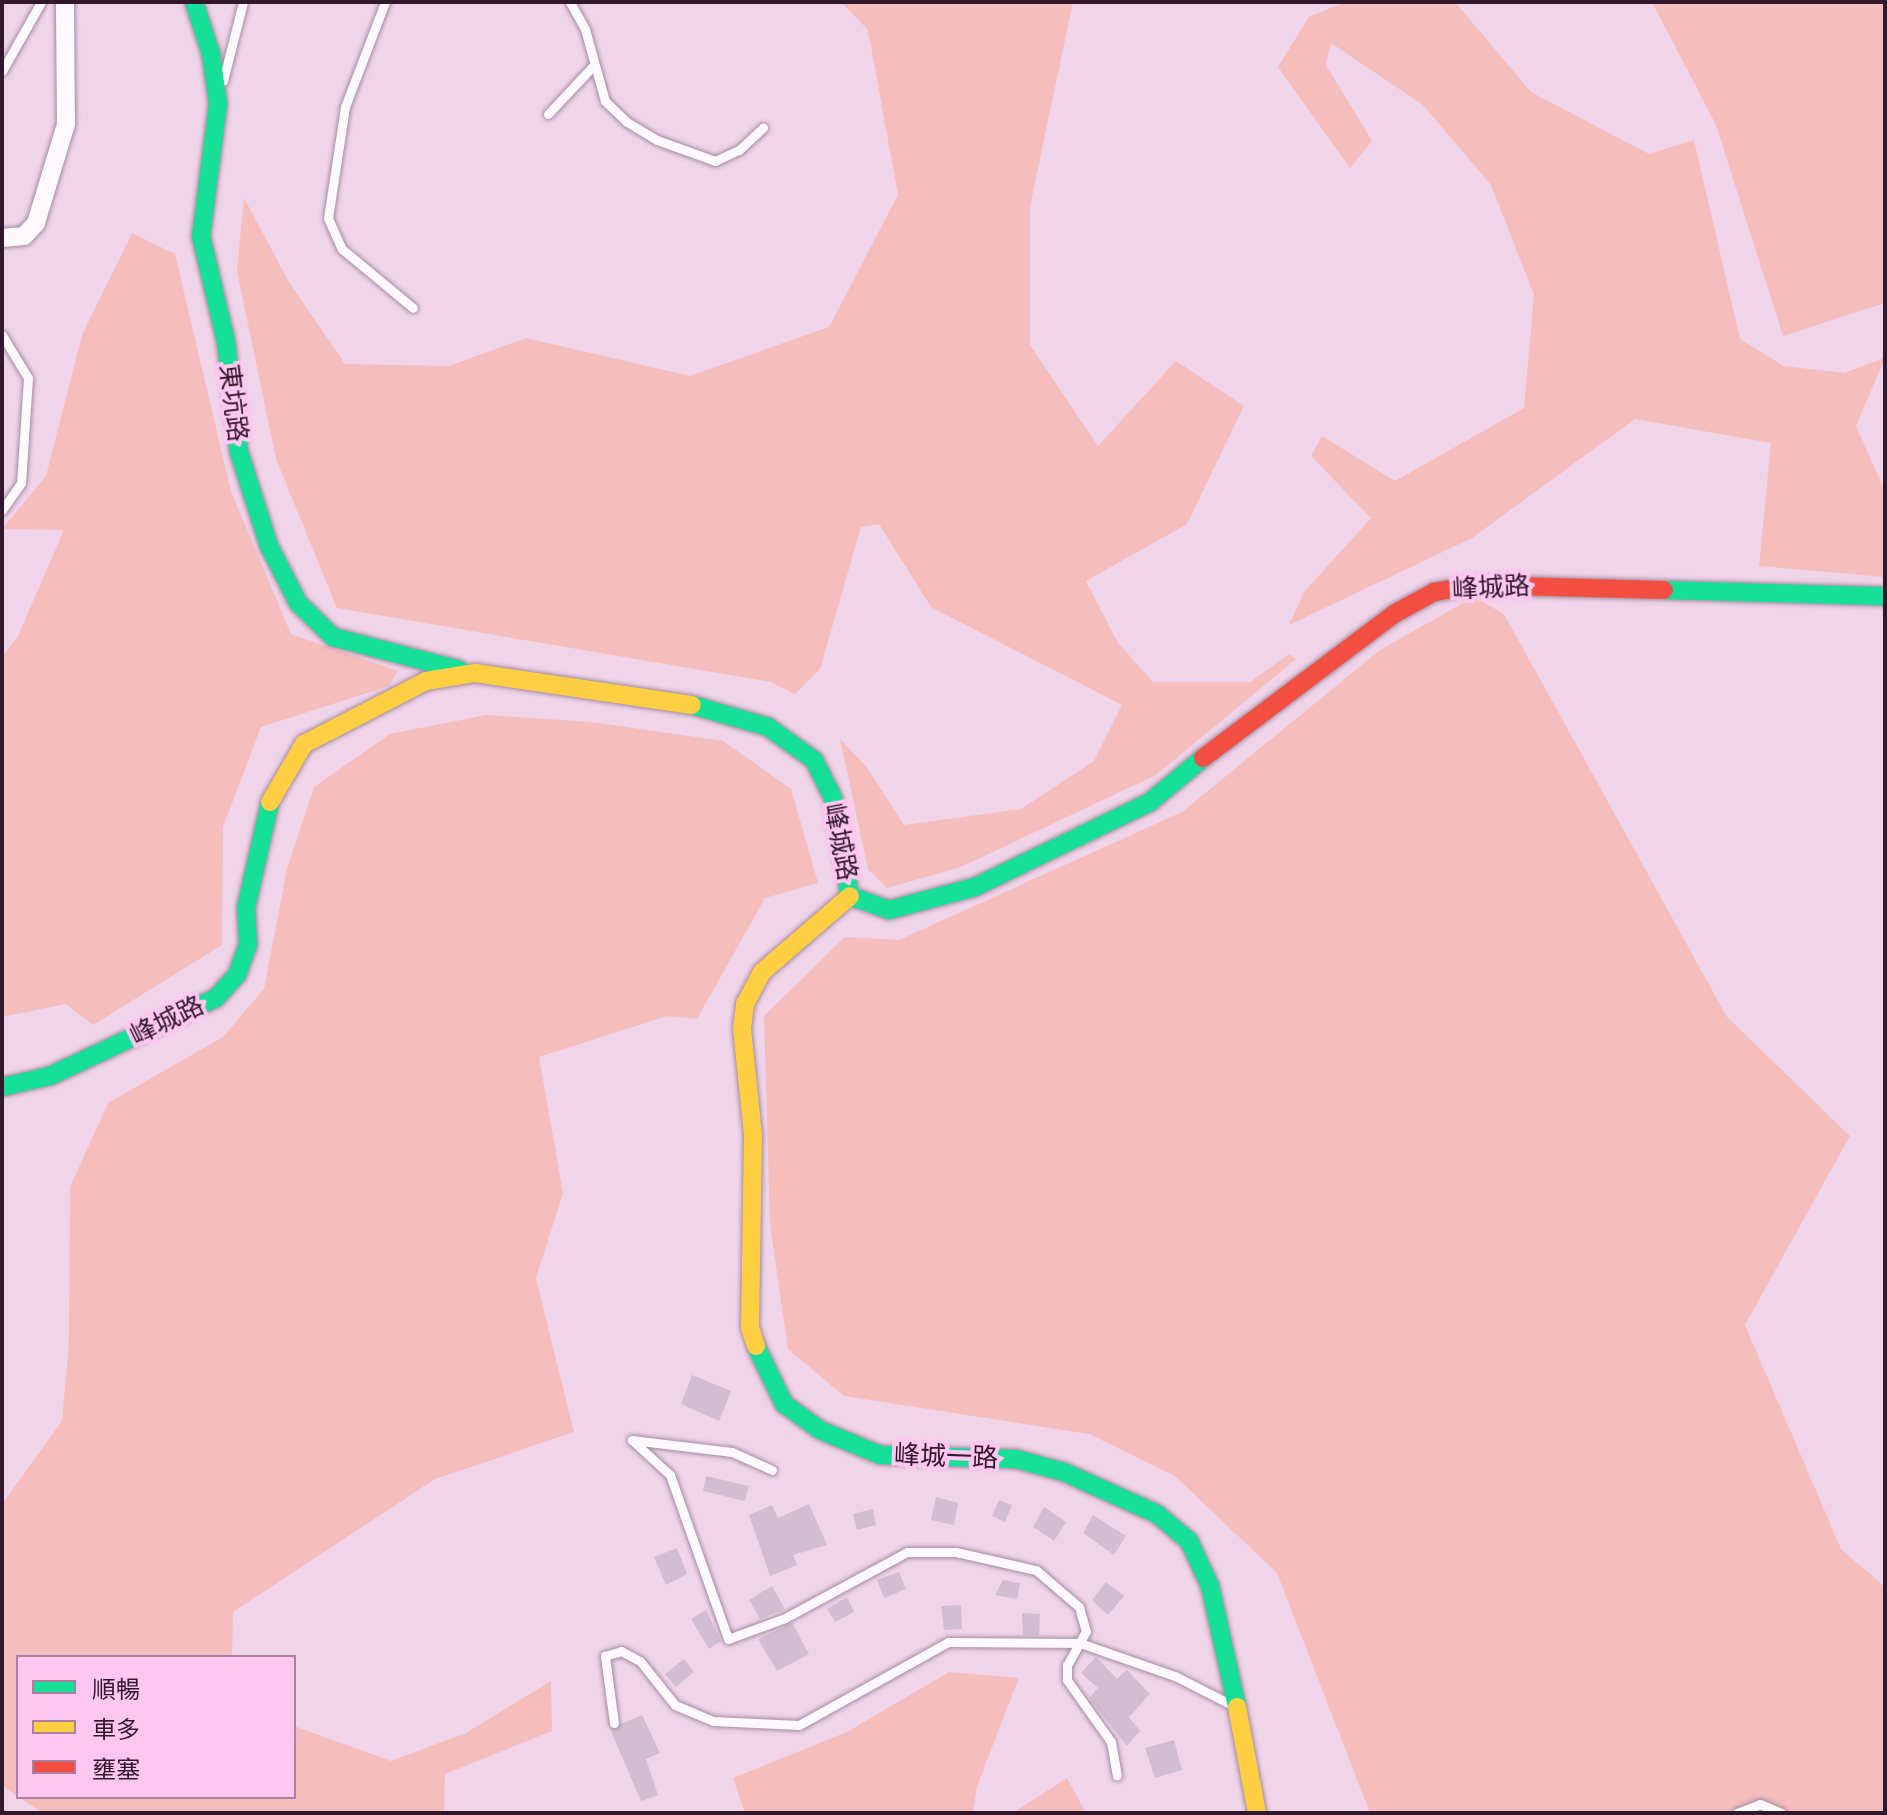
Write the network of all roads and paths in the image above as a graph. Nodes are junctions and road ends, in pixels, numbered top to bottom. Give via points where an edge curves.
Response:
1 (41, 2) edge
2 (65, 2) edge
3 (194, 2) edge
4 (243, 2) edge
5 (385, 2) edge
6 (570, 2) edge
7 (593, 66) junction
8 (2, 71) edge
9 (218, 104) junction
10 (548, 114) dead end
11 (763, 128) dead end
12 (2, 238) edge
13 (413, 308) dead end
14 (2, 335) edge
15 (2, 510) edge
16 (1885, 596) edge
17 (475, 673) junction
18 (850, 896) junction
19 (2, 1087) edge
20 (772, 1470) dead end
21 (1080, 1643) junction
22 (1239, 1708) junction
23 (614, 1723) dead end
24 (1117, 1775) dead end
25 (1257, 1813) edge
26 (1737, 1813) edge
27 (1781, 1813) edge

1 - 8 lane
2 - 12 street via 66,124 36,223 24,236
3 - 9 street, 東坑路 via 211,54
4 - 9 lane
5 - 13 lane via 345,107 328,218 342,249
6 - 7 lane via 585,29
7 - 10 lane
7 - 11 lane via 605,101 657,140 688,153 715,161 739,150
9 - 17 street, 東坑路 via 201,236 226,342 239,452 269,546 298,603 333,637
14 - 15 lane via 28,378 21,483
16 - 18 street, 峰城路 via 1476,585 1434,592 1289,689 1150,802 975,887 929,903 889,910
17 - 18 street, 峰城路 via 680,702 768,727 814,760 833,798
17 - 19 street, 峰城路 via 426,681 304,744 273,789 246,908 248,944 237,975 216,998 50,1076
18 - 22 street, 峰城一路 via 762,972 745,1004 742,1029 753,1135 750,1327 761,1363 784,1404 820,1430 880,1455 1016,1459 1064,1472 1157,1514 1189,1541 1210,1586
20 - 21 lane via 732,1452 632,1440 670,1475 728,1639 785,1618 907,1552 956,1552 1036,1570 1056,1582 1079,1607 1086,1631
21 - 22 lane via 1175,1676
21 - 23 lane via 948,1642 799,1725 713,1721 675,1705 640,1661 621,1651 605,1656
21 - 24 lane via 1067,1665 1067,1680 1111,1742
22 - 25 street, 峰城一路
26 - 27 lane via 1760,1804

